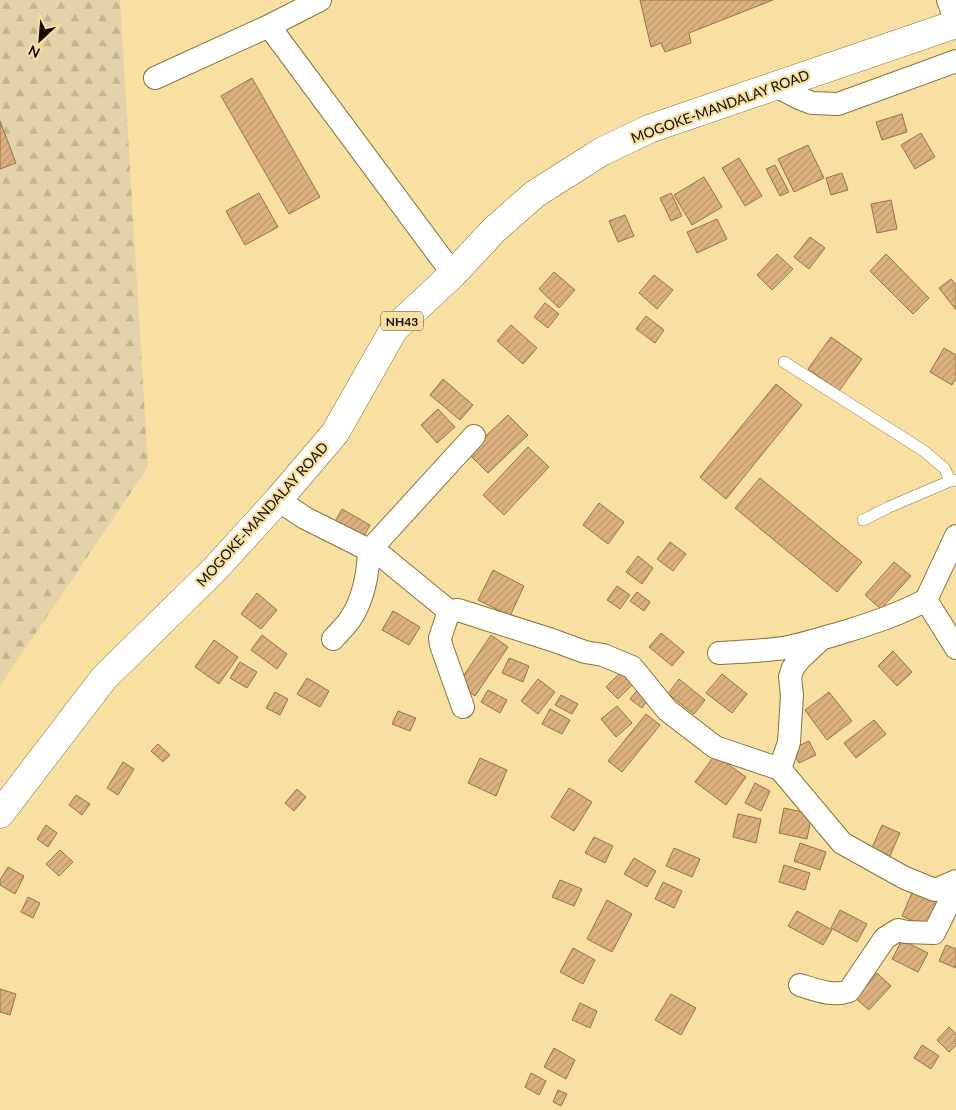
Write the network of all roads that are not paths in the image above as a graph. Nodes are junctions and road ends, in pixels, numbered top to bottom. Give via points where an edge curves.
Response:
1 (320, 0) edge
2 (948, 0) edge
3 (956, 23) edge
4 (268, 26) junction
5 (956, 61) edge
6 (155, 78) dead end
7 (776, 86) junction
8 (452, 274) junction
9 (784, 362) dead end
10 (474, 436) dead end
11 (953, 480) edge
12 (278, 500) junction
13 (863, 520) dead end
14 (956, 536) edge
15 (369, 551) junction
16 (926, 600) junction
17 (449, 611) junction
18 (333, 639) dead end
19 (821, 639) junction
20 (956, 648) edge
21 (719, 652) dead end
22 (463, 706) dead end
23 (780, 769) junction
24 (1, 810) edge
25 (956, 881) edge
26 (956, 889) edge
27 (800, 985) dead end

1 - 4 street
2 - 3 street
3 - 7 highway, MOGOKE-MANDALAY ROAD / NH43
4 - 6 street
4 - 8 street
5 - 7 street via 838,104 812,103
7 - 8 highway, MOGOKE-MANDALAY ROAD / NH43 via 649,129 601,152 535,194 494,230
8 - 12 highway, MOGOKE-MANDALAY ROAD / NH43 via 394,329 336,432
9 - 11 lane via 924,451
10 - 15 street
11 - 13 lane
12 - 15 street via 305,518
12 - 24 highway, MOGOKE-MANDALAY ROAD / NH43 via 215,569 104,678
14 - 16 street
15 - 17 street via 383,557
15 - 18 street via 368,568 357,607
16 - 19 street via 890,617
16 - 20 street
17 - 22 street via 440,638 441,645
17 - 23 street via 458,610 585,652 603,654 632,667 667,710 715,747
19 - 21 street via 785,648
19 - 23 street via 793,668 789,742
23 - 25 street via 842,843 905,878 935,890
26 - 27 street via 934,933 898,930 885,938 849,990 833,994

